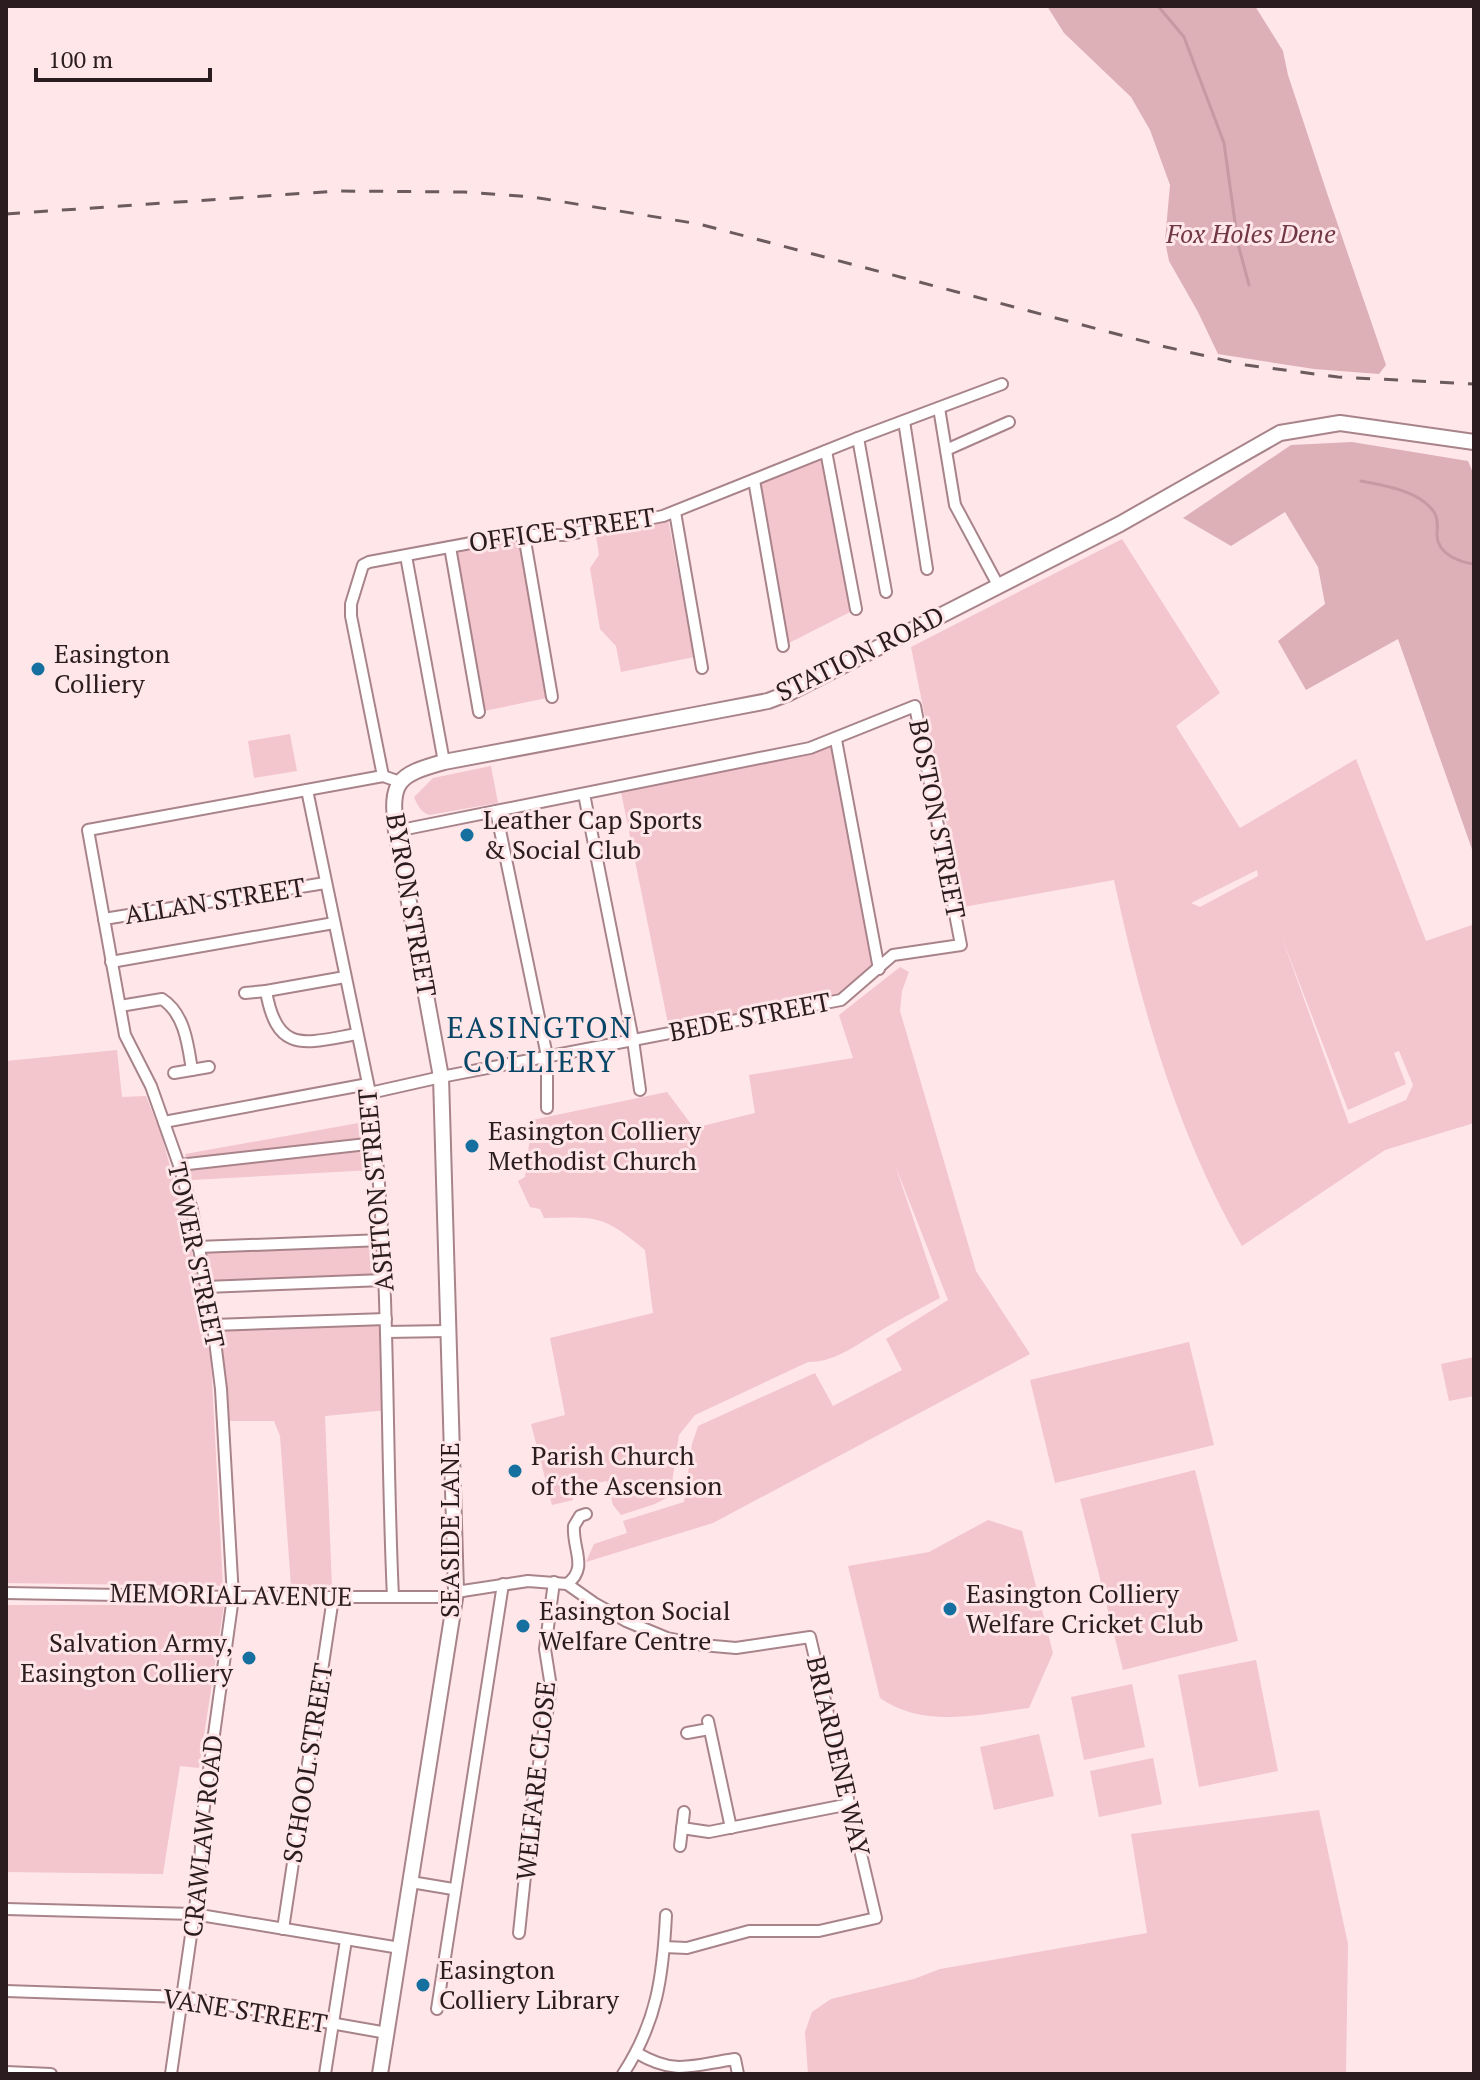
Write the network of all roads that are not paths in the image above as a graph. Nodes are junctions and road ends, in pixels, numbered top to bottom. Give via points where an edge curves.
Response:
1 (1002, 384) dead end
2 (939, 408) junction
3 (904, 421) junction
4 (1009, 422) dead end
5 (858, 438) junction
6 (1474, 442) edge
7 (946, 450) junction
8 (826, 451) junction
9 (754, 480) junction
10 (675, 512) junction
11 (524, 535) junction
12 (450, 547) junction
13 (406, 556) junction
14 (927, 569) dead end
15 (998, 585) junction
16 (886, 592) dead end
17 (856, 609) dead end
18 (783, 646) dead end
19 (702, 668) dead end
20 (552, 697) dead end
21 (479, 712) dead end
22 (836, 740) junction
23 (444, 762) junction
24 (383, 776) junction
25 (400, 782) junction
26 (307, 790) junction
27 (584, 794) junction
28 (496, 811) junction
29 (396, 831) junction
30 (325, 883) junction
31 (104, 919) junction
32 (334, 923) junction
33 (958, 932) joint
34 (111, 962) junction
35 (879, 969) junction
36 (345, 977) junction
37 (266, 991) junction
38 (245, 993) dead end
39 (120, 1006) junction
40 (357, 1034) junction
41 (633, 1040) junction
42 (547, 1056) junction
43 (209, 1067) dead end
44 (192, 1070) junction
45 (174, 1073) dead end
46 (441, 1077) junction
47 (369, 1088) junction
48 (640, 1090) dead end
49 (547, 1108) dead end
50 (164, 1122) junction
51 (376, 1143) junction
52 (179, 1165) junction
53 (383, 1240) junction
54 (198, 1247) junction
55 (384, 1280) junction
56 (206, 1287) junction
57 (386, 1319) junction
58 (213, 1325) junction
59 (448, 1331) junction
60 (386, 1332) junction
61 (586, 1514) dead end
62 (554, 1582) junction
63 (503, 1584) junction
64 (567, 1584) junction
65 (6, 1593) edge
66 (456, 1594) junction
67 (233, 1597) junction
68 (393, 1597) junction
69 (333, 1598) junction
70 (687, 1733) dead end
71 (850, 1804) junction
72 (684, 1812) dead end
73 (682, 1828) junction
74 (731, 1828) junction
75 (680, 1846) dead end
76 (411, 1882) junction
77 (453, 1889) junction
78 (6, 1909) edge
79 (194, 1914) junction
80 (666, 1915) dead end
81 (283, 1929) junction
82 (519, 1933) dead end
83 (346, 1940) junction
84 (664, 1947) junction
85 (400, 1948) junction
86 (6, 1991) edge
87 (183, 1997) junction
88 (437, 2009) dead end
89 (333, 2024) junction
90 (387, 2033) junction
91 (637, 2053) junction
92 (6, 2072) edge
93 (51, 2074) edge
94 (171, 2074) edge
95 (325, 2074) edge
96 (380, 2074) edge
97 (623, 2074) edge
98 (738, 2074) edge

1 - 2 street, OFFICE STREET
2 - 3 street, OFFICE STREET
2 - 7 street
3 - 5 street, OFFICE STREET
3 - 14 street
4 - 7 street
5 - 8 street, OFFICE STREET
5 - 16 street
6 - 15 main road, STATION ROAD via 1340,423 1280,433 1120,524
7 - 15 street via 955,505
8 - 9 street, OFFICE STREET
8 - 17 street
9 - 10 street, OFFICE STREET
9 - 18 street
10 - 11 street, OFFICE STREET via 565,535
10 - 19 street
11 - 12 street, OFFICE STREET
11 - 20 street
12 - 13 street, OFFICE STREET
12 - 21 street
13 - 23 street
13 - 24 street, OFFICE STREET via 363,565 351,604
15 - 23 main road, STATION ROAD via 768,701
22 - 27 street
22 - 33 street, BOSTON STREET via 915,706
22 - 35 street
23 - 25 main road, STATION ROAD via 410,772
24 - 25 street
24 - 26 street
25 - 29 main road, BYRON STREET via 392,805
26 - 30 street, ASHTON STREET
26 - 31 street, TOWER STREET via 88,830
27 - 28 street
27 - 41 street
28 - 29 street
28 - 42 street
29 - 46 main road, BYRON STREET
30 - 31 street, ALLAN STREET
30 - 32 street, ASHTON STREET
31 - 34 street, TOWER STREET
32 - 34 street
32 - 36 street, ASHTON STREET
33 - 35 street, BEDE STREET via 961,945 893,955
34 - 39 street, TOWER STREET
35 - 41 street, BEDE STREET via 841,1000
36 - 37 street
36 - 40 street, ASHTON STREET
37 - 38 street
37 - 40 street via 273,1021 285,1035 312,1042
39 - 44 street via 162,999 173,1006 186,1035
39 - 50 street, TOWER STREET via 125,1035
40 - 47 street, ASHTON STREET
41 - 42 street, BEDE STREET
41 - 48 street
42 - 46 street, BEDE STREET
42 - 49 street
43 - 44 street
44 - 45 street
46 - 47 street, BEDE STREET
46 - 59 main road, SEASIDE LANE
47 - 50 street, BEDE STREET
47 - 51 street, ASHTON STREET
50 - 52 street, TOWER STREET
51 - 52 street
51 - 53 street, ASHTON STREET
52 - 54 street, TOWER STREET
53 - 54 street
53 - 55 street, ASHTON STREET
54 - 56 street, TOWER STREET
55 - 56 street
55 - 57 street, ASHTON STREET
56 - 58 street, TOWER STREET
57 - 58 street
57 - 60 street, ASHTON STREET
58 - 67 street, TOWER STREET
59 - 60 street
59 - 66 main road, SEASIDE LANE
60 - 68 street, ASHTON STREET
61 - 64 street via 574,1526 580,1568
62 - 63 street, MEMORIAL AVENUE
62 - 64 street, MEMORIAL AVENUE
62 - 82 street, WELFARE CLOSE via 545,1649 551,1687
63 - 66 street, MEMORIAL AVENUE
63 - 77 street
64 - 71 street, BRIARDENE WAY via 626,1621 667,1638 736,1648 810,1637
65 - 67 street, MEMORIAL AVENUE
66 - 68 street, MEMORIAL AVENUE
66 - 76 main road, SEASIDE LANE
67 - 69 street, MEMORIAL AVENUE
67 - 79 street, CRAWLAW ROAD
68 - 69 street, MEMORIAL AVENUE
69 - 81 street, SCHOOL STREET
70 - 74 street via 708,1725
71 - 74 street
71 - 84 street, BRIARDENE WAY via 876,1918 819,1931 749,1931 687,1948
72 - 73 street
73 - 74 street
73 - 75 street
76 - 77 street
76 - 85 main road, SEASIDE LANE
77 - 88 street
78 - 79 street
79 - 81 street
79 - 87 street, CRAWLAW ROAD
80 - 84 street
81 - 83 street
83 - 85 street
83 - 89 street
84 - 91 street via 656,2007
85 - 90 main road, SEASIDE LANE
86 - 87 street, VANE STREET
87 - 89 street, VANE STREET
87 - 94 street, CRAWLAW ROAD
89 - 90 street, VANE STREET
89 - 95 street
90 - 96 main road, SEASIDE LANE
91 - 97 street
91 - 98 street via 673,2069 735,2059
92 - 93 street

